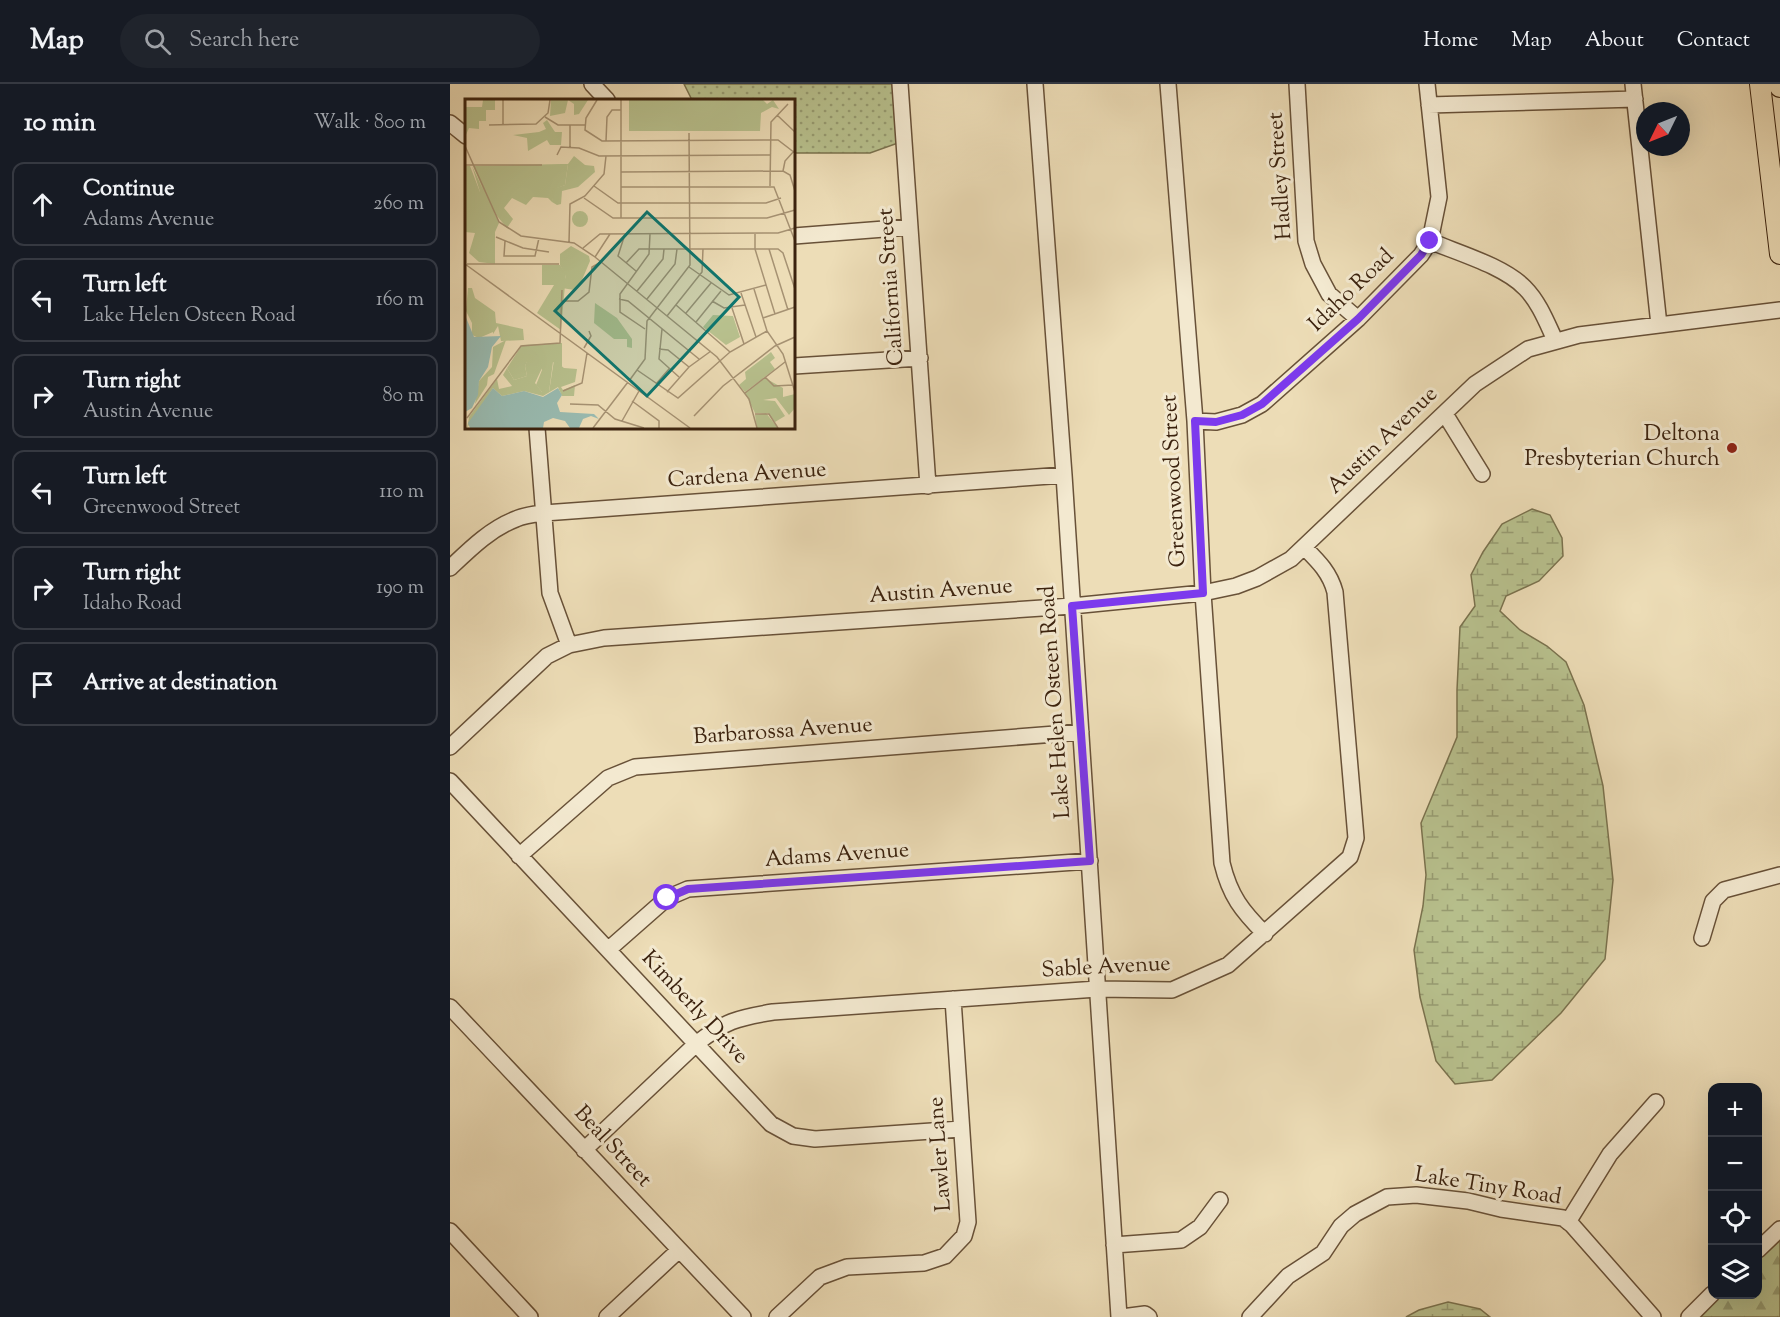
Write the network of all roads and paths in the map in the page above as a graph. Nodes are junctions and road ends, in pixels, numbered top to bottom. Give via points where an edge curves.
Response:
1 (592, 84) edge
2 (900, 84) edge
3 (1035, 84) edge
4 (1168, 84) edge
5 (1297, 84) edge
6 (1427, 84) edge
7 (1760, 84) edge
8 (1634, 91) edge
9 (606, 99) edge
10 (1429, 105) junction
11 (450, 123) edge
12 (465, 135) edge
13 (910, 227) junction
14 (795, 236) edge
15 (1430, 241) junction
16 (1780, 254) edge
17 (1780, 310) edge
18 (1358, 319) junction
19 (1659, 325) junction
20 (1555, 340) junction
21 (920, 358) junction
22 (795, 366) edge
23 (1445, 414) junction
24 (1195, 421) junction
25 (537, 429) edge
26 (1482, 474) dead end
27 (1064, 476) junction
28 (928, 486) junction
29 (544, 513) junction
30 (1305, 548) junction
31 (450, 568) edge
32 (1203, 593) junction
33 (1072, 606) junction
34 (569, 645) junction
35 (1081, 732) junction
36 (450, 747) edge
37 (450, 781) edge
38 (519, 856) junction
39 (1090, 861) junction
40 (1780, 875) edge
41 (1264, 934) junction
42 (1702, 938) dead end
43 (609, 949) junction
44 (1097, 989) junction
45 (953, 999) junction
46 (450, 1007) edge
47 (696, 1044) junction
48 (1656, 1102) dead end
49 (962, 1129) junction
50 (584, 1150) junction
51 (1220, 1200) dead end
52 (1568, 1222) junction
53 (1780, 1228) edge
54 (450, 1231) edge
55 (1114, 1245) junction
56 (1762, 1246) edge
57 (679, 1250) junction
58 (1708, 1299) edge
59 (531, 1317) edge
60 (607, 1317) edge
61 (743, 1317) edge
62 (777, 1317) edge
63 (1120, 1317) edge
64 (1149, 1317) edge
65 (1250, 1317) edge
66 (1653, 1317) edge
67 (1689, 1317) edge

1 - 9 street
2 - 13 street, California Street
3 - 27 street, Lake Helen Osteen Road
4 - 24 street, Greenwood Street
5 - 18 street, Hadley Street via 1306,241 1329,294
6 - 10 street, Idaho Road
7 - 16 main road
8 - 10 street
8 - 19 street
10 - 15 street, Idaho Road via 1439,197
11 - 12 street
13 - 14 street
13 - 21 street, California Street
15 - 18 street, Idaho Road
15 - 20 street via 1508,274 1526,288
17 - 19 street, Austin Avenue
18 - 24 street, Idaho Road via 1262,404 1216,422
19 - 20 street, Austin Avenue
20 - 23 street, Austin Avenue via 1528,349 1496,369
21 - 22 street
21 - 28 street, California Street
23 - 26 street
23 - 30 street, Austin Avenue
24 - 32 street, Greenwood Street
25 - 29 street
27 - 28 street, Cardena Avenue
27 - 33 street, Lake Helen Osteen Road
28 - 29 street, Cardena Avenue
29 - 31 street, Cardena Avenue via 517,518 498,528
29 - 34 street via 550,593
30 - 32 street, Austin Avenue via 1257,578
30 - 41 street, Sable Avenue via 1323,566 1335,592 1356,838 1350,857
32 - 33 street, Austin Avenue
32 - 41 street, Greenwood Street via 1222,863 1226,881 1241,910
33 - 34 street, Austin Avenue via 604,638
33 - 35 street, Lake Helen Osteen Road
34 - 36 street, Austin Avenue via 547,656
35 - 38 street, Barbarossa Avenue via 635,767 608,778
35 - 39 street, Lake Helen Osteen Road
37 - 38 street, Kimberly Drive
38 - 43 street, Kimberly Drive
39 - 43 street, Adams Avenue via 688,889 667,898
39 - 44 street, Lake Helen Osteen Road
40 - 42 street via 1724,890 1713,901
41 - 44 street, Sable Avenue via 1228,965 1172,990
43 - 47 street, Kimberly Drive
44 - 45 street, Sable Avenue
44 - 55 street, Lake Helen Osteen Road
45 - 47 street, Sable Avenue via 741,1017 716,1028
45 - 49 street, Lawler Lane
46 - 50 street, Beal Street
47 - 49 street, Kimberly Drive via 771,1124 793,1136 815,1139
47 - 50 street, Sable Avenue
48 - 52 street via 1610,1154
49 - 62 street, Lawler Lane via 968,1222 963,1236 945,1256 924,1263 847,1267 820,1277
50 - 57 street, Beal Street
51 - 55 street via 1200,1227 1181,1240
52 - 65 street, Lake Tiny Road via 1468,1201 1416,1195 1387,1197 1341,1226 1323,1253 1288,1276
52 - 66 street, Lake Tiny Road
53 - 56 street
54 - 59 street
55 - 63 street, Lake Helen Osteen Road
57 - 60 street
57 - 61 street, Beal Street
58 - 67 street
63 - 64 street

